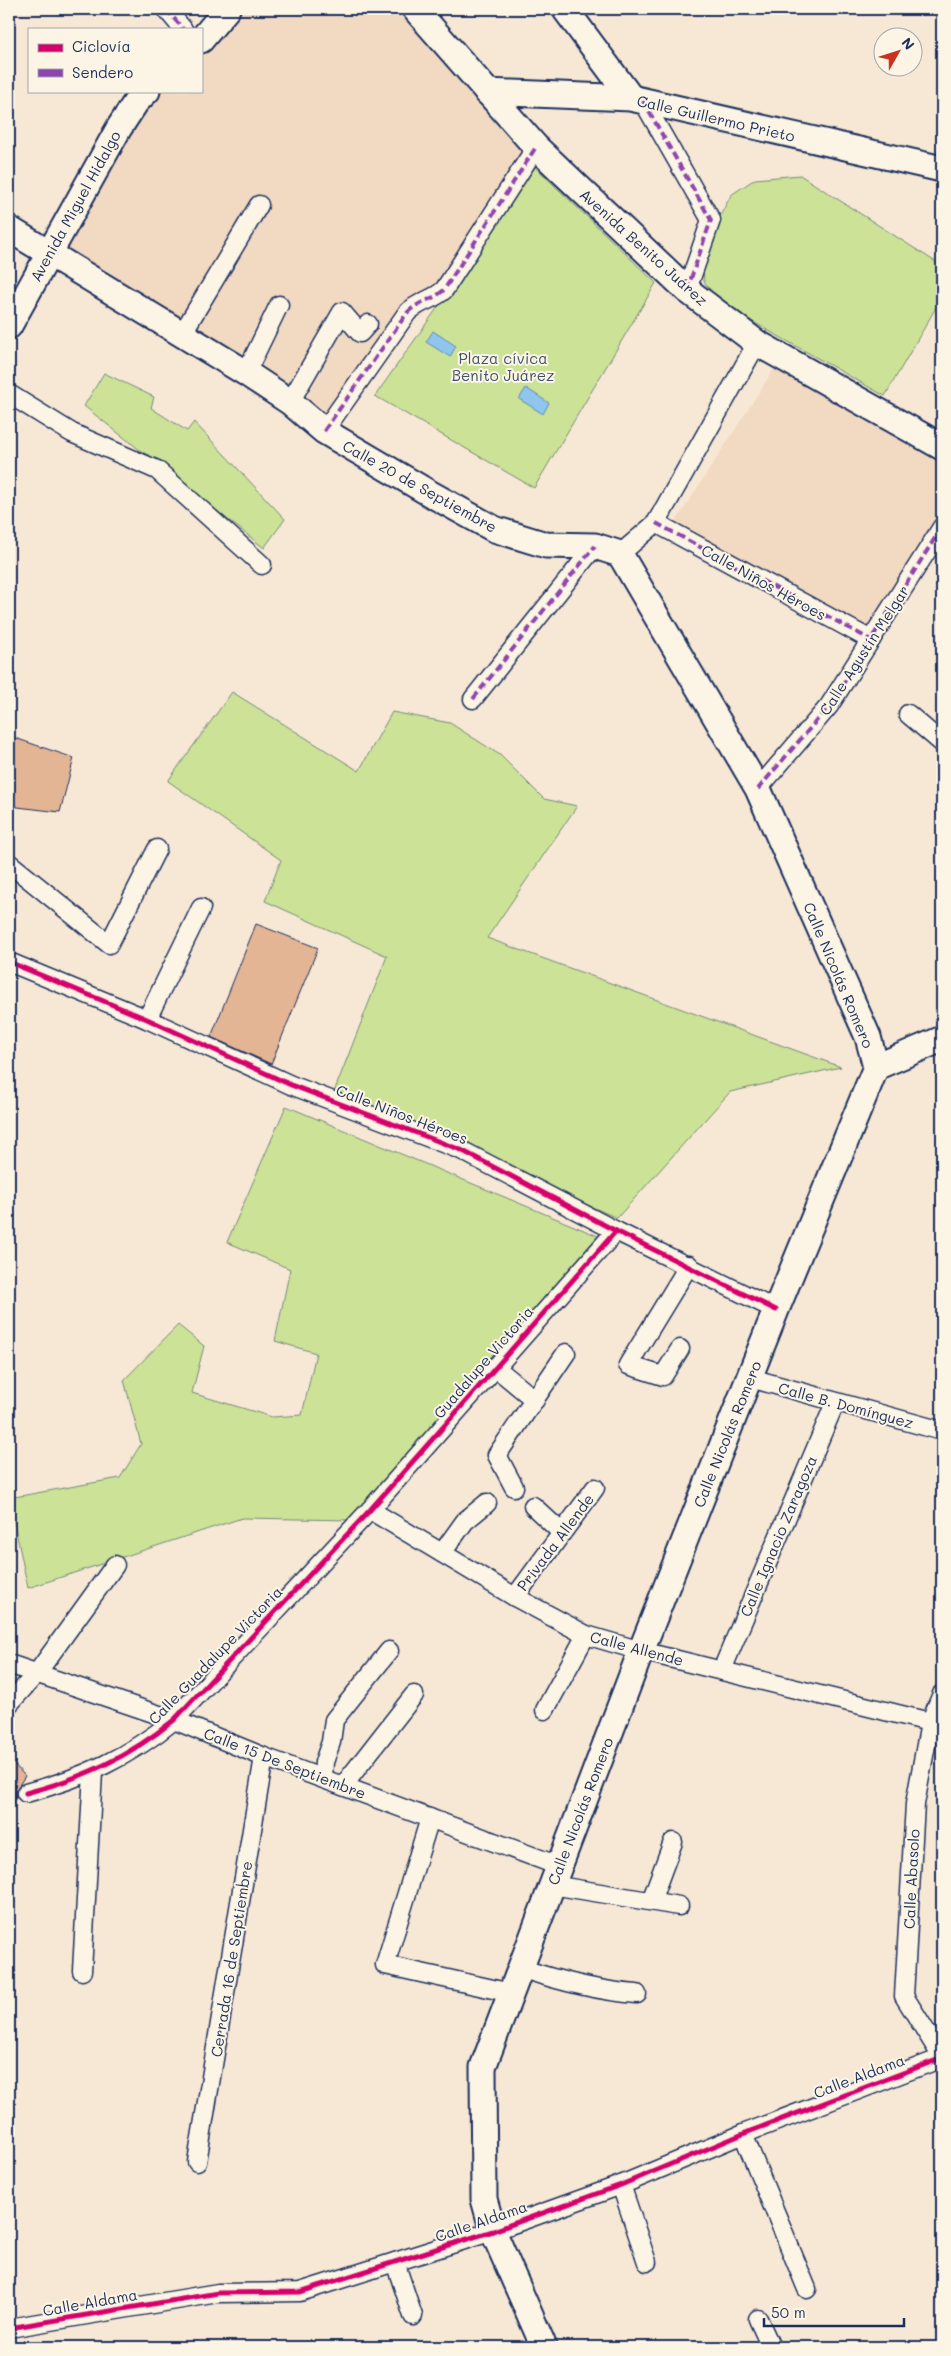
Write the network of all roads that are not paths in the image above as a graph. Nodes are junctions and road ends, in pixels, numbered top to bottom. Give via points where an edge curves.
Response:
1 (166, 9) edge
2 (227, 9) edge
3 (415, 9) edge
4 (565, 9) edge
5 (182, 28) edge
6 (202, 39) edge
7 (146, 92) edge
8 (487, 92) junction
9 (637, 99) junction
10 (536, 147) junction
11 (942, 169) edge
12 (259, 205) dead end
13 (9, 229) edge
14 (49, 253) junction
15 (687, 290) junction
16 (279, 305) dead end
17 (368, 324) dead end
18 (9, 326) edge
19 (182, 334) junction
20 (757, 343) junction
21 (246, 374) junction
22 (9, 394) edge
23 (290, 402) junction
24 (324, 431) junction
25 (942, 446) edge
26 (656, 523) junction
27 (942, 527) edge
28 (595, 546) junction
29 (620, 554) junction
30 (262, 565) dead end
31 (871, 640) junction
32 (473, 698) dead end
33 (908, 714) dead end
34 (942, 743) edge
35 (758, 789) junction
36 (157, 849) dead end
37 (9, 863) edge
38 (201, 908) dead end
39 (9, 962) edge
40 (147, 1019) junction
41 (942, 1039) edge
42 (876, 1067) junction
43 (616, 1231) junction
44 (689, 1265) junction
45 (776, 1310) junction
46 (680, 1349) dead end
47 (566, 1353) dead end
48 (495, 1367) junction
49 (750, 1378) junction
50 (535, 1400) junction
51 (834, 1403) junction
52 (942, 1431) edge
53 (514, 1487) dead end
54 (595, 1488) dead end
55 (487, 1503) dead end
56 (533, 1506) dead end
57 (370, 1510) junction
58 (561, 1532) junction
59 (442, 1553) junction
60 (115, 1565) dead end
61 (515, 1597) junction
62 (586, 1635) junction
63 (389, 1651) dead end
64 (641, 1651) junction
65 (9, 1664) edge
66 (722, 1670) junction
67 (38, 1673) junction
68 (942, 1694) edge
69 (414, 1695) dead end
70 (9, 1704) edge
71 (545, 1710) dead end
72 (174, 1720) junction
73 (936, 1724) edge
74 (264, 1757) junction
75 (93, 1772) junction
76 (323, 1778) junction
77 (343, 1786) junction
78 (26, 1793) dead end
79 (430, 1818) junction
80 (673, 1842) dead end
81 (556, 1876) junction
82 (650, 1901) junction
83 (680, 1906) dead end
84 (520, 1968) junction
85 (82, 1972) dead end
86 (511, 1993) junction
87 (637, 1994) dead end
88 (942, 2058) edge
89 (743, 2134) junction
90 (198, 2162) dead end
91 (620, 2185) junction
92 (493, 2231) junction
93 (394, 2262) junction
94 (647, 2262) dead end
95 (807, 2290) dead end
96 (413, 2316) dead end
97 (758, 2319) dead end
98 (9, 2328) edge
99 (544, 2347) edge
100 (771, 2347) edge

1 - 5 street
2 - 6 main road
3 - 8 main road, Avenida Benito Juárez
4 - 9 main road
7 - 14 main road, Avenida Miguel Hidalgo via 119,128
8 - 9 main road, Calle Guillermo Prieto
8 - 10 main road, Avenida Benito Juárez
9 - 11 main road, Calle Guillermo Prieto
9 - 15 street via 711,220
10 - 15 main road, Avenida Benito Juárez
10 - 24 street via 444,290 436,297 417,303 407,313
12 - 19 street
13 - 14 main road, Calle 20 de Septiembre
14 - 18 main road, Avenida Miguel Hidalgo
14 - 19 main road, Calle 20 de Septiembre
15 - 20 main road, Avenida Benito Juárez
16 - 21 street
17 - 23 street via 360,333 342,312
19 - 21 main road, Calle 20 de Septiembre
20 - 25 main road, Avenida Benito Juárez
20 - 26 street
21 - 23 main road, Calle 20 de Septiembre
22 - 30 street via 72,433 156,470
23 - 24 main road, Calle 20 de Septiembre
24 - 28 main road, Calle 20 de Septiembre via 494,529 546,545
26 - 29 street
26 - 31 street, Calle Niños Héroes
27 - 31 street, Calle Agustín Melgar
28 - 29 main road, Calle 20 de Septiembre
28 - 32 street
29 - 35 main road, Calle Nicolás Romero
31 - 35 street, Calle Agustín Melgar via 829,706
33 - 34 street
35 - 42 main road, Calle Nicolás Romero via 868,1037
36 - 37 street via 110,944
38 - 40 street
39 - 40 street, Calle Niños Héroes
40 - 43 street, Calle Niños Héroes via 291,1085 461,1150
41 - 42 main road
42 - 45 main road, Calle Nicolás Romero
43 - 44 street, Calle Niños Héroes
43 - 48 street, Guadalupe Victoria
44 - 45 street, Calle Niños Héroes
44 - 46 street via 628,1365 664,1376
45 - 49 main road, Calle Nicolás Romero
47 - 50 street
48 - 50 street
48 - 57 street, Guadalupe Victoria
49 - 51 street, Calle B. Domínguez
49 - 64 main road, Calle Nicolás Romero
50 - 53 street via 497,1455
51 - 52 street, Calle B. Domínguez
51 - 66 street, Calle Ignacio Zaragoza
54 - 58 street, Privada Allende
55 - 59 street via 465,1521
56 - 58 street
57 - 59 street, Calle Allende
57 - 72 street, Calle Guadalupe Victoria
58 - 61 street, Privada Allende
59 - 61 street, Calle Allende
60 - 67 street
61 - 62 street, Calle Allende
62 - 64 street, Calle Allende
62 - 71 street
63 - 76 street via 334,1720
64 - 66 street, Calle Allende
64 - 81 main road, Calle Nicolás Romero
65 - 67 street, Calle 15 De Septiembre
66 - 73 street, Calle Allende
67 - 70 street
67 - 72 street, Calle 15 De Septiembre
68 - 73 street, Calle Abasolo
69 - 77 street
72 - 74 street, Calle 15 De Septiembre
72 - 75 street, Calle Guadalupe Victoria via 148,1742
73 - 88 street, Calle Abasolo via 915,1804 904,1996
74 - 76 street, Calle 15 De Septiembre
74 - 90 street, Cerrada 16 de Septiembre
75 - 78 street, Calle Guadalupe Victoria
75 - 85 street
76 - 77 street, Calle 15 De Septiembre
77 - 79 street, Calle 15 De Septiembre
79 - 81 street, Calle 15 De Septiembre
79 - 86 street via 385,1965
80 - 82 street
81 - 82 street, Calle 15 De Septiembre
81 - 84 main road, Calle Nicolás Romero
82 - 83 street, Calle 15 De Septiembre
84 - 86 main road, Calle Nicolás Romero
84 - 87 street via 597,1990
86 - 92 main road, Calle Nicolás Romero via 482,2067 484,2199
88 - 89 street, Calle Aldama
89 - 91 street, Calle Aldama
89 - 95 street
91 - 92 street, Calle Aldama
91 - 94 street
92 - 93 street, Calle Aldama
92 - 99 main road, Calle Nicolás Romero
93 - 96 street
93 - 98 street, Calle Aldama via 300,2292 218,2293
97 - 100 street

